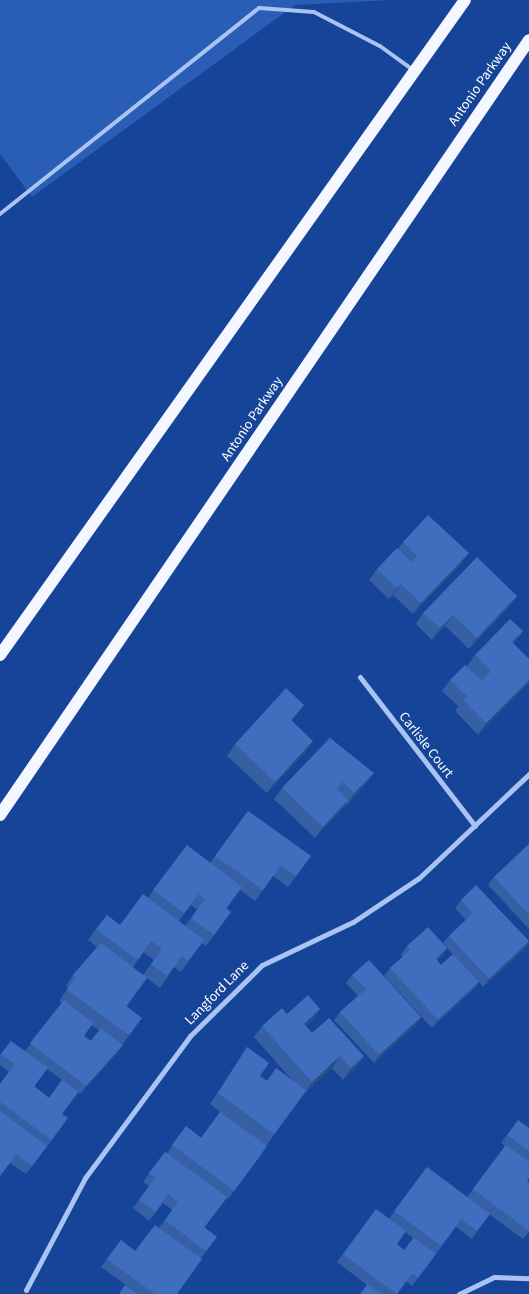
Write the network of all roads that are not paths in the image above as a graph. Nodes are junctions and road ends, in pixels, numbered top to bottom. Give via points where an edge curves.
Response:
1 (465, 0) edge
2 (529, 40) edge
3 (414, 72) junction
4 (0, 214) edge
5 (0, 655) edge
6 (360, 677) dead end
7 (529, 774) edge
8 (0, 815) edge
9 (475, 826) junction
10 (529, 1278) edge
11 (26, 1290) dead end
12 (459, 1294) edge

1 - 3 main road
2 - 8 main road, Antonio Parkway
3 - 4 lane via 380,46 314,12 259,8
3 - 5 main road
6 - 9 street, Carlisle Court
7 - 9 street, Langford Lane
9 - 11 street, Langford Lane via 418,878 352,922 262,965 190,1036 85,1178
10 - 12 street via 494,1276

